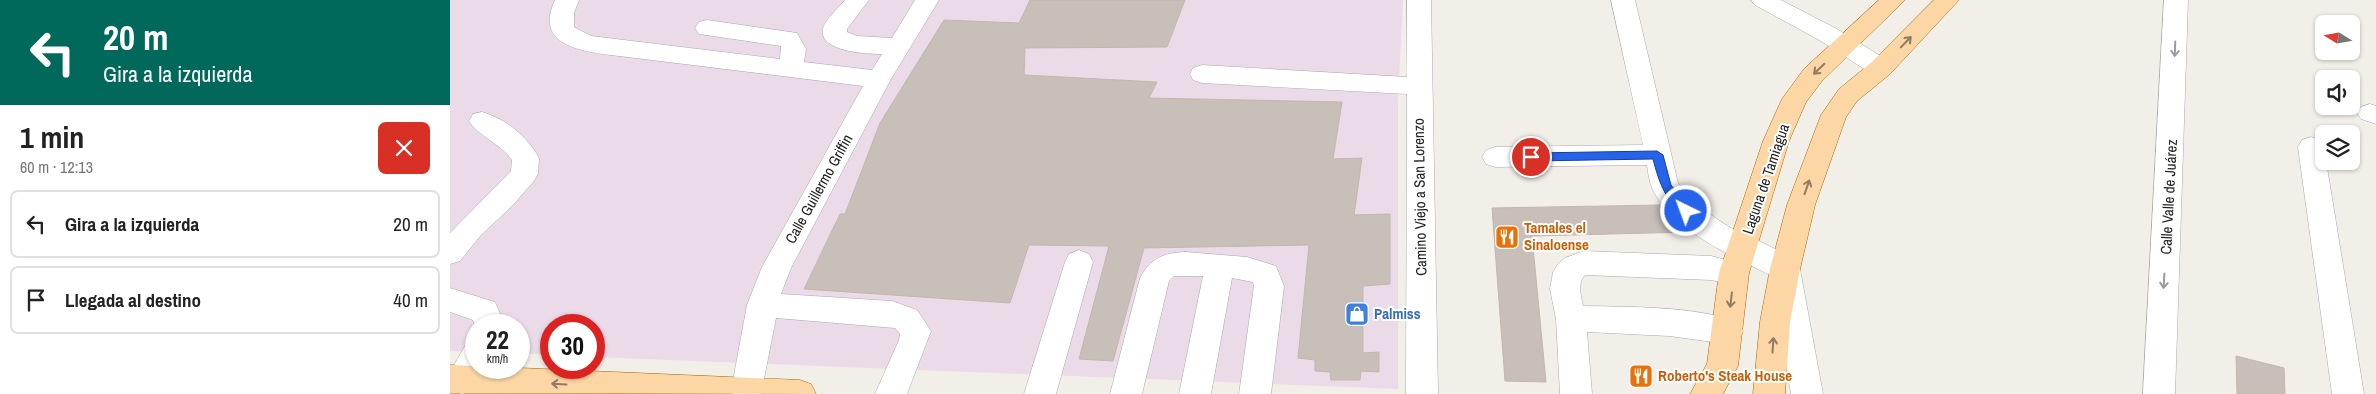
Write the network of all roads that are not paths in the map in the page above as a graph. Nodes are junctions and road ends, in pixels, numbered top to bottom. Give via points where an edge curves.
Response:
1 (567, 0) edge
2 (857, 0) edge
3 (927, 0) edge
4 (1419, 0) edge
5 (1623, 0) edge
6 (1763, 0) edge
7 (1894, 0) edge
8 (1946, 0) edge
9 (2176, 0) edge
10 (707, 28) dead end
11 (1844, 45) junction
12 (900, 47) junction
13 (789, 67) junction
14 (1880, 68) junction
15 (1202, 74) dead end
16 (880, 79) junction
17 (1419, 86) junction
18 (482, 121) dead end
19 (2311, 147) dead end
20 (1657, 155) junction
21 (1495, 157) dead end
22 (450, 253) edge
23 (1739, 260) junction
24 (1079, 262) dead end
25 (1220, 265) junction
26 (1785, 269) junction
27 (450, 300) edge
28 (762, 305) junction
29 (485, 314) edge
30 (1571, 319) junction
31 (1728, 330) junction
32 (463, 371) edge
33 (747, 391) junction
34 (800, 394) edge
35 (891, 394) edge
36 (1040, 394) edge
37 (1126, 394) edge
38 (1195, 394) edge
39 (1254, 394) edge
40 (1422, 394) edge
41 (1576, 394) edge
42 (1706, 394) edge
43 (1769, 394) edge
44 (1807, 394) edge
45 (2159, 394) edge
46 (2348, 394) edge

1 - 13 street via 560,15 563,28 567,34 580,40
2 - 12 street via 835,28 835,36 851,43
3 - 12 street, Calle Guillermo Griffin
4 - 17 street, Camino Viejo a San Lorenzo
5 - 20 street
6 - 11 street
7 - 11 main road, Laguna de Tamiagua
14 -> 8 main road
9 -> 45 street, Calle Valle de Juárez
10 - 13 street via 788,39 794,43 795,49
11 - 14 street
11 -> 23 main road, Laguna de Tamiagua via 1813,75 1795,99 1776,141
12 - 16 street, Calle Guillermo Griffin
13 - 16 street
26 -> 14 main road via 1801,205 1834,115 1848,95
15 - 17 street
16 - 28 street, Calle Guillermo Griffin via 798,226
17 - 40 street, Camino Viejo a San Lorenzo
18 - 22 street via 512,140 526,158 524,174
19 - 46 street
20 - 21 street
20 - 23 street via 1665,186 1672,198
23 - 26 street
23 - 30 street via 1711,268 1584,263 1568,272 1566,278
23 -> 31 main road, Laguna de Tamiagua
24 - 36 street
25 - 37 street via 1175,264 1160,270 1155,278
25 - 38 street
25 - 39 street via 1261,270 1268,280
43 -> 26 main road via 1774,322
26 - 44 street
27 - 29 street
28 - 33 street, Calle Guillermo Griffin
28 - 35 street via 892,314 906,318 916,331
30 - 31 street via 1635,320
30 - 41 street
31 - 42 main road, Laguna de Tamiagua via 1722,366
33 -> 32 main road
33 - 34 main road

